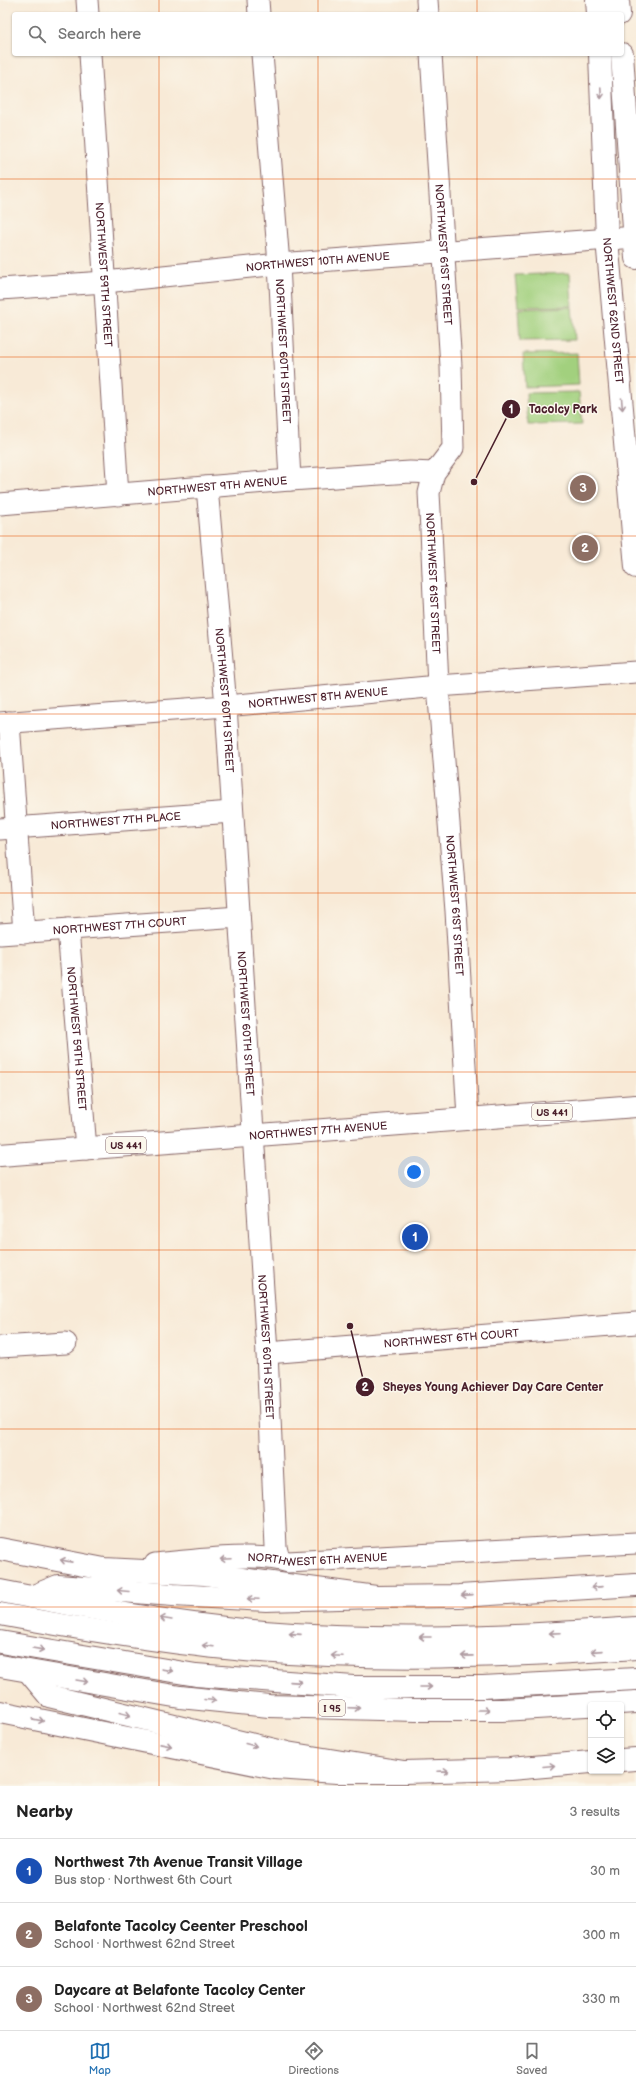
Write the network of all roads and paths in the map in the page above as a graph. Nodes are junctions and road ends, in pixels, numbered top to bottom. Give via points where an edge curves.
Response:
1 (87, 0) edge
2 (258, 0) edge
3 (427, 0) edge
4 (597, 0) edge
5 (618, 0) edge
6 (88, 12) edge
7 (259, 12) edge
8 (428, 12) edge
9 (598, 12) edge
10 (619, 12) edge
11 (90, 56) edge
12 (262, 56) edge
13 (431, 56) edge
14 (600, 56) edge
15 (622, 56) edge
16 (607, 239) junction
17 (635, 244) edge
18 (443, 251) junction
19 (279, 264) junction
20 (105, 282) junction
21 (0, 289) edge
22 (434, 473) junction
23 (290, 480) junction
24 (207, 488) junction
25 (118, 495) junction
26 (0, 504) edge
27 (636, 567) edge
28 (636, 672) edge
29 (438, 686) junction
30 (226, 706) junction
31 (4, 722) edge
32 (232, 812) junction
33 (8, 829) edge
34 (239, 917) junction
35 (68, 929) junction
36 (24, 933) junction
37 (0, 934) edge
38 (636, 1106) edge
39 (468, 1118) junction
40 (253, 1136) junction
41 (86, 1149) junction
42 (0, 1155) edge
43 (636, 1323) edge
44 (66, 1343) dead end
45 (0, 1347) edge
46 (267, 1353) junction
47 (636, 1543) edge
48 (0, 1549) edge
49 (279, 1559) junction
50 (104, 1568) junction
51 (636, 1585) edge
52 (0, 1591) edge
53 (31, 1597) junction
54 (376, 1597) junction
55 (0, 1614) edge
56 (636, 1628) edge
57 (0, 1642) edge
58 (636, 1648) edge
59 (0, 1666) edge
60 (30, 1672) junction
61 (636, 1679) edge
62 (636, 1702) edge
63 (0, 1712) edge
64 (636, 1759) edge
65 (624, 1760) edge
66 (588, 1762) edge
67 (404, 1772) junction

1 - 6 street
2 - 7 street
3 - 8 street
4 - 9 main road
5 - 10 main road
11 - 20 street, NORTHWEST 59TH STREET
12 - 19 street, NORTHWEST 60TH STREET
13 - 18 street, NORTHWEST 61ST STREET
14 -> 16 main road, NORTHWEST 62ND STREET
15 - 17 main road
16 - 17 street, NORTHWEST 10TH AVENUE
16 - 18 street, NORTHWEST 10TH AVENUE
16 -> 27 main road, NORTHWEST 62ND STREET
18 - 19 street, NORTHWEST 10TH AVENUE
18 - 22 street, NORTHWEST 61ST STREET via 451,366 453,448
19 - 20 street, NORTHWEST 10TH AVENUE
19 - 23 street, NORTHWEST 60TH STREET
20 - 21 street, NORTHWEST 10TH AVENUE
20 - 25 street, NORTHWEST 59TH STREET
22 - 23 street, NORTHWEST 9TH AVENUE via 410,472
22 - 29 street, NORTHWEST 61ST STREET via 429,493
23 - 24 street, NORTHWEST 9TH AVENUE
24 - 25 street, NORTHWEST 9TH AVENUE
24 - 30 street, NORTHWEST 60TH STREET
25 - 26 street, NORTHWEST 9TH AVENUE
28 - 29 street, NORTHWEST 8TH AVENUE
29 - 30 street, NORTHWEST 8TH AVENUE
29 - 39 street, NORTHWEST 61ST STREET via 456,911
30 - 31 street, NORTHWEST 8TH AVENUE
30 - 32 street, NORTHWEST 60TH STREET
31 - 33 street
32 - 33 street, NORTHWEST 7TH PLACE
32 - 34 street, NORTHWEST 60TH STREET
33 - 36 street
34 - 35 street, NORTHWEST 7TH COURT
34 - 40 street, NORTHWEST 60TH STREET
35 - 36 street, NORTHWEST 7TH COURT
35 - 41 street, NORTHWEST 59TH STREET
36 - 37 street, NORTHWEST 7TH COURT
38 - 39 main road, NORTHWEST 7TH AVENUE / US 441
39 - 40 main road, NORTHWEST 7TH AVENUE / US 441
40 - 41 main road, NORTHWEST 7TH AVENUE / US 441
40 - 46 street, NORTHWEST 60TH STREET
41 - 42 main road, NORTHWEST 7TH AVENUE / US 441
43 - 46 street, NORTHWEST 6TH COURT
44 - 45 street
46 - 49 street, NORTHWEST 60TH STREET via 276,1547
47 - 49 street, NORTHWEST 6TH AVENUE via 288,1562
50 -> 48 main road, NORTHWEST 6TH AVENUE
49 -> 50 street, NORTHWEST 6TH AVENUE via 221,1559
50 - 54 main road via 205,1574
51 -> 54 main road via 460,1596
52 - 53 main road
54 -> 53 main road via 266,1600 58,1586
56 -> 53 main road via 465,1637 316,1635 263,1632 185,1622
58 -> 55 main road via 495,1656 340,1656 244,1650 142,1638
57 -> 61 main road via 196,1675 352,1687 483,1687
59 - 60 main road, I 95
60 -> 62 main road, I 95 via 180,1697 269,1706 502,1710
60 -> 67 main road via 49,1696 287,1753
63 -> 67 main road via 275,1768 337,1772
64 - 65 main road
67 -> 66 main road via 510,1769

